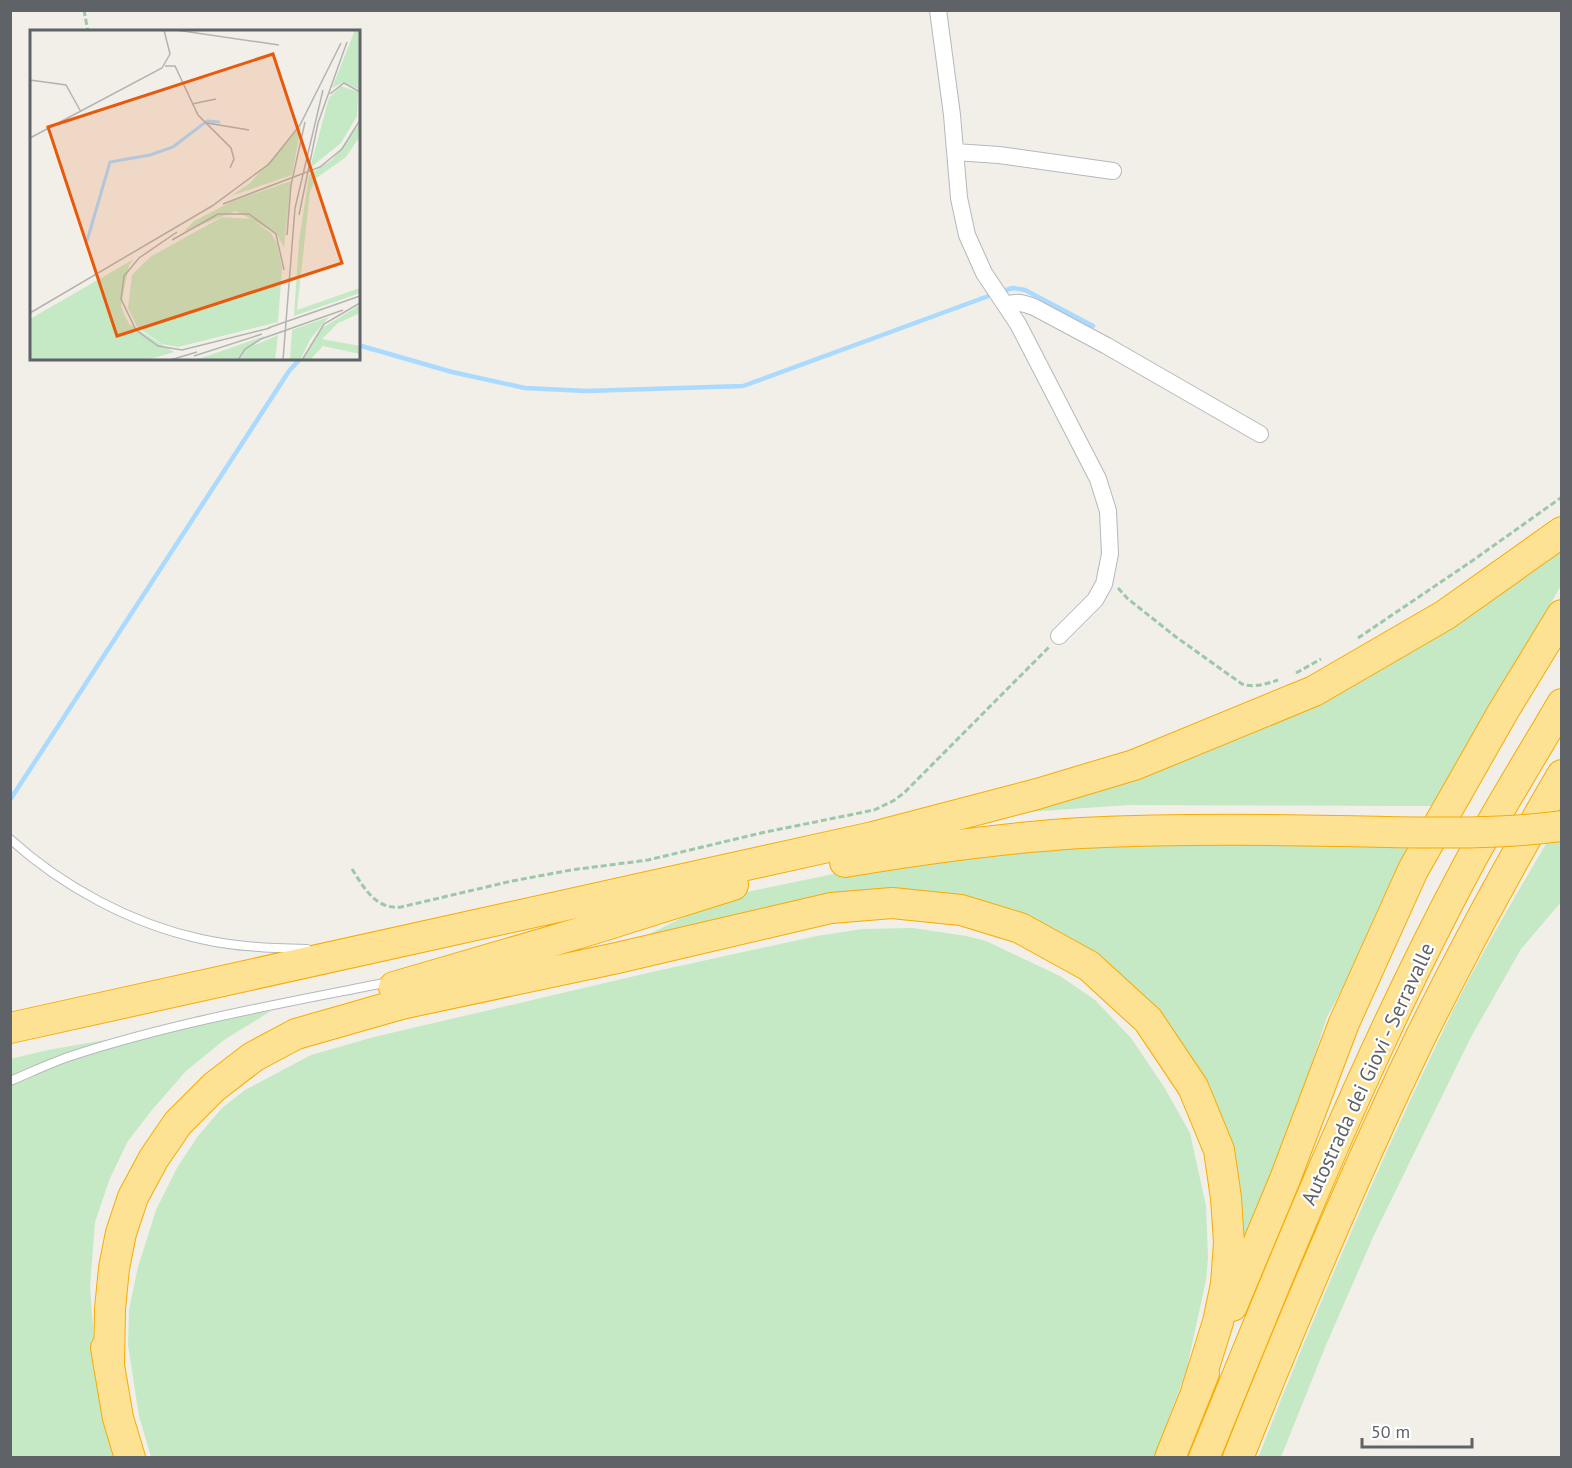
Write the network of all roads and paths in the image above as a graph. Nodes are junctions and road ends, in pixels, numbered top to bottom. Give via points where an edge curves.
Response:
1 (84, 10) edge
2 (939, 10) edge
3 (88, 30) edge
4 (955, 152) junction
5 (1113, 171) dead end
6 (1006, 305) junction
7 (1260, 434) dead end
8 (1562, 497) edge
9 (1562, 532) edge
10 (1107, 575) junction
11 (1562, 615) edge
12 (1059, 636) joint
13 (1351, 643) dead end
14 (1325, 657) dead end
15 (1294, 674) dead end
16 (1283, 678) dead end
17 (1562, 704) edge
18 (1562, 775) edge
19 (1562, 808) edge
20 (1341, 823) junction
21 (1562, 826) edge
22 (873, 837) junction
23 (10, 839) edge
24 (352, 869) dead end
25 (739, 883) junction
26 (352, 951) junction
27 (465, 966) junction
28 (10, 1028) edge
29 (10, 1047) edge
30 (10, 1081) edge
31 (109, 1366) junction
32 (1197, 1389) junction
33 (130, 1458) edge
34 (1170, 1458) edge
35 (1204, 1458) edge
36 (1238, 1458) edge

1 - 3 path
2 - 4 street
4 - 5 street
4 - 6 street via 967,235 984,273
6 - 7 street via 1022,302 1034,307
6 - 10 street via 1104,495 1111,535
8 - 13 path
9 - 22 highway via 1445,615 1314,692 1134,765
10 - 12 street via 1095,600
10 - 16 path via 1128,599 1242,684 1261,685
11 - 32 highway via 1413,870 1344,1023 1285,1179
12 - 24 path via 904,793 874,810 648,860 512,881 401,907 377,902
14 - 15 path
17 - 35 highway, Autostrada dei Giovi - Serravalle via 1466,869 1390,1020 1295,1232
18 - 36 highway, Autostrada dei Giovi - Serravalle via 1498,886 1421,1036 1326,1242
19 - 20 highway
20 - 21 highway, bridge via 1461,833
20 - 22 highway via 1201,813 1122,815
20 - 25 highway via 996,840 849,861
22 - 26 highway
23 - 26 lane via 80,890 162,928 243,946
25 - 27 highway
25 - 29 highway via 565,919
26 - 28 highway
27 - 30 lane via 118,1041
27 - 31 highway via 300,1016 251,1036 209,1064 174,1100 145,1137 123,1176 110,1212 101,1272
31 - 32 highway via 114,1268 134,1197 154,1158 178,1124 214,1087 253,1057 296,1034 401,1004 831,908 892,903 961,910 1020,928 1089,966 1148,1020 1193,1087 1219,1150 1228,1243 1226,1284 1218,1322
31 - 33 highway
32 - 34 highway

